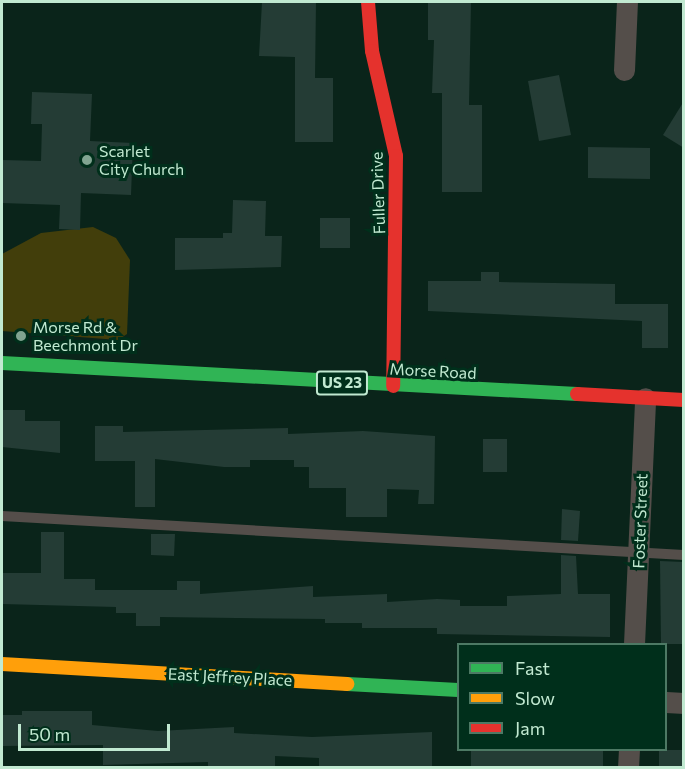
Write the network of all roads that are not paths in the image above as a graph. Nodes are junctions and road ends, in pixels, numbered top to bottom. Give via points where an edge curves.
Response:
1 (368, 2) edge
2 (627, 2) edge
3 (624, 70) dead end
4 (2, 363) edge
5 (393, 386) junction
6 (645, 398) junction
7 (684, 400) edge
8 (2, 516) edge
9 (638, 552) junction
10 (684, 555) edge
11 (634, 643) edge
12 (2, 664) edge
13 (457, 690) edge
14 (667, 702) edge
15 (684, 702) edge
16 (629, 751) edge
17 (628, 768) edge

1 - 5 street, Fuller Drive via 372,51 396,156
2 - 3 street
4 - 5 street, Morse Road / US 23
5 - 6 street, Morse Road / US 23
6 - 7 street, Morse Road / US 23
6 - 9 street, Foster Street
8 - 9 lane
9 - 10 lane
9 - 11 street, Foster Street
12 - 13 street, East Jeffrey Place
14 - 15 street
16 - 17 street

